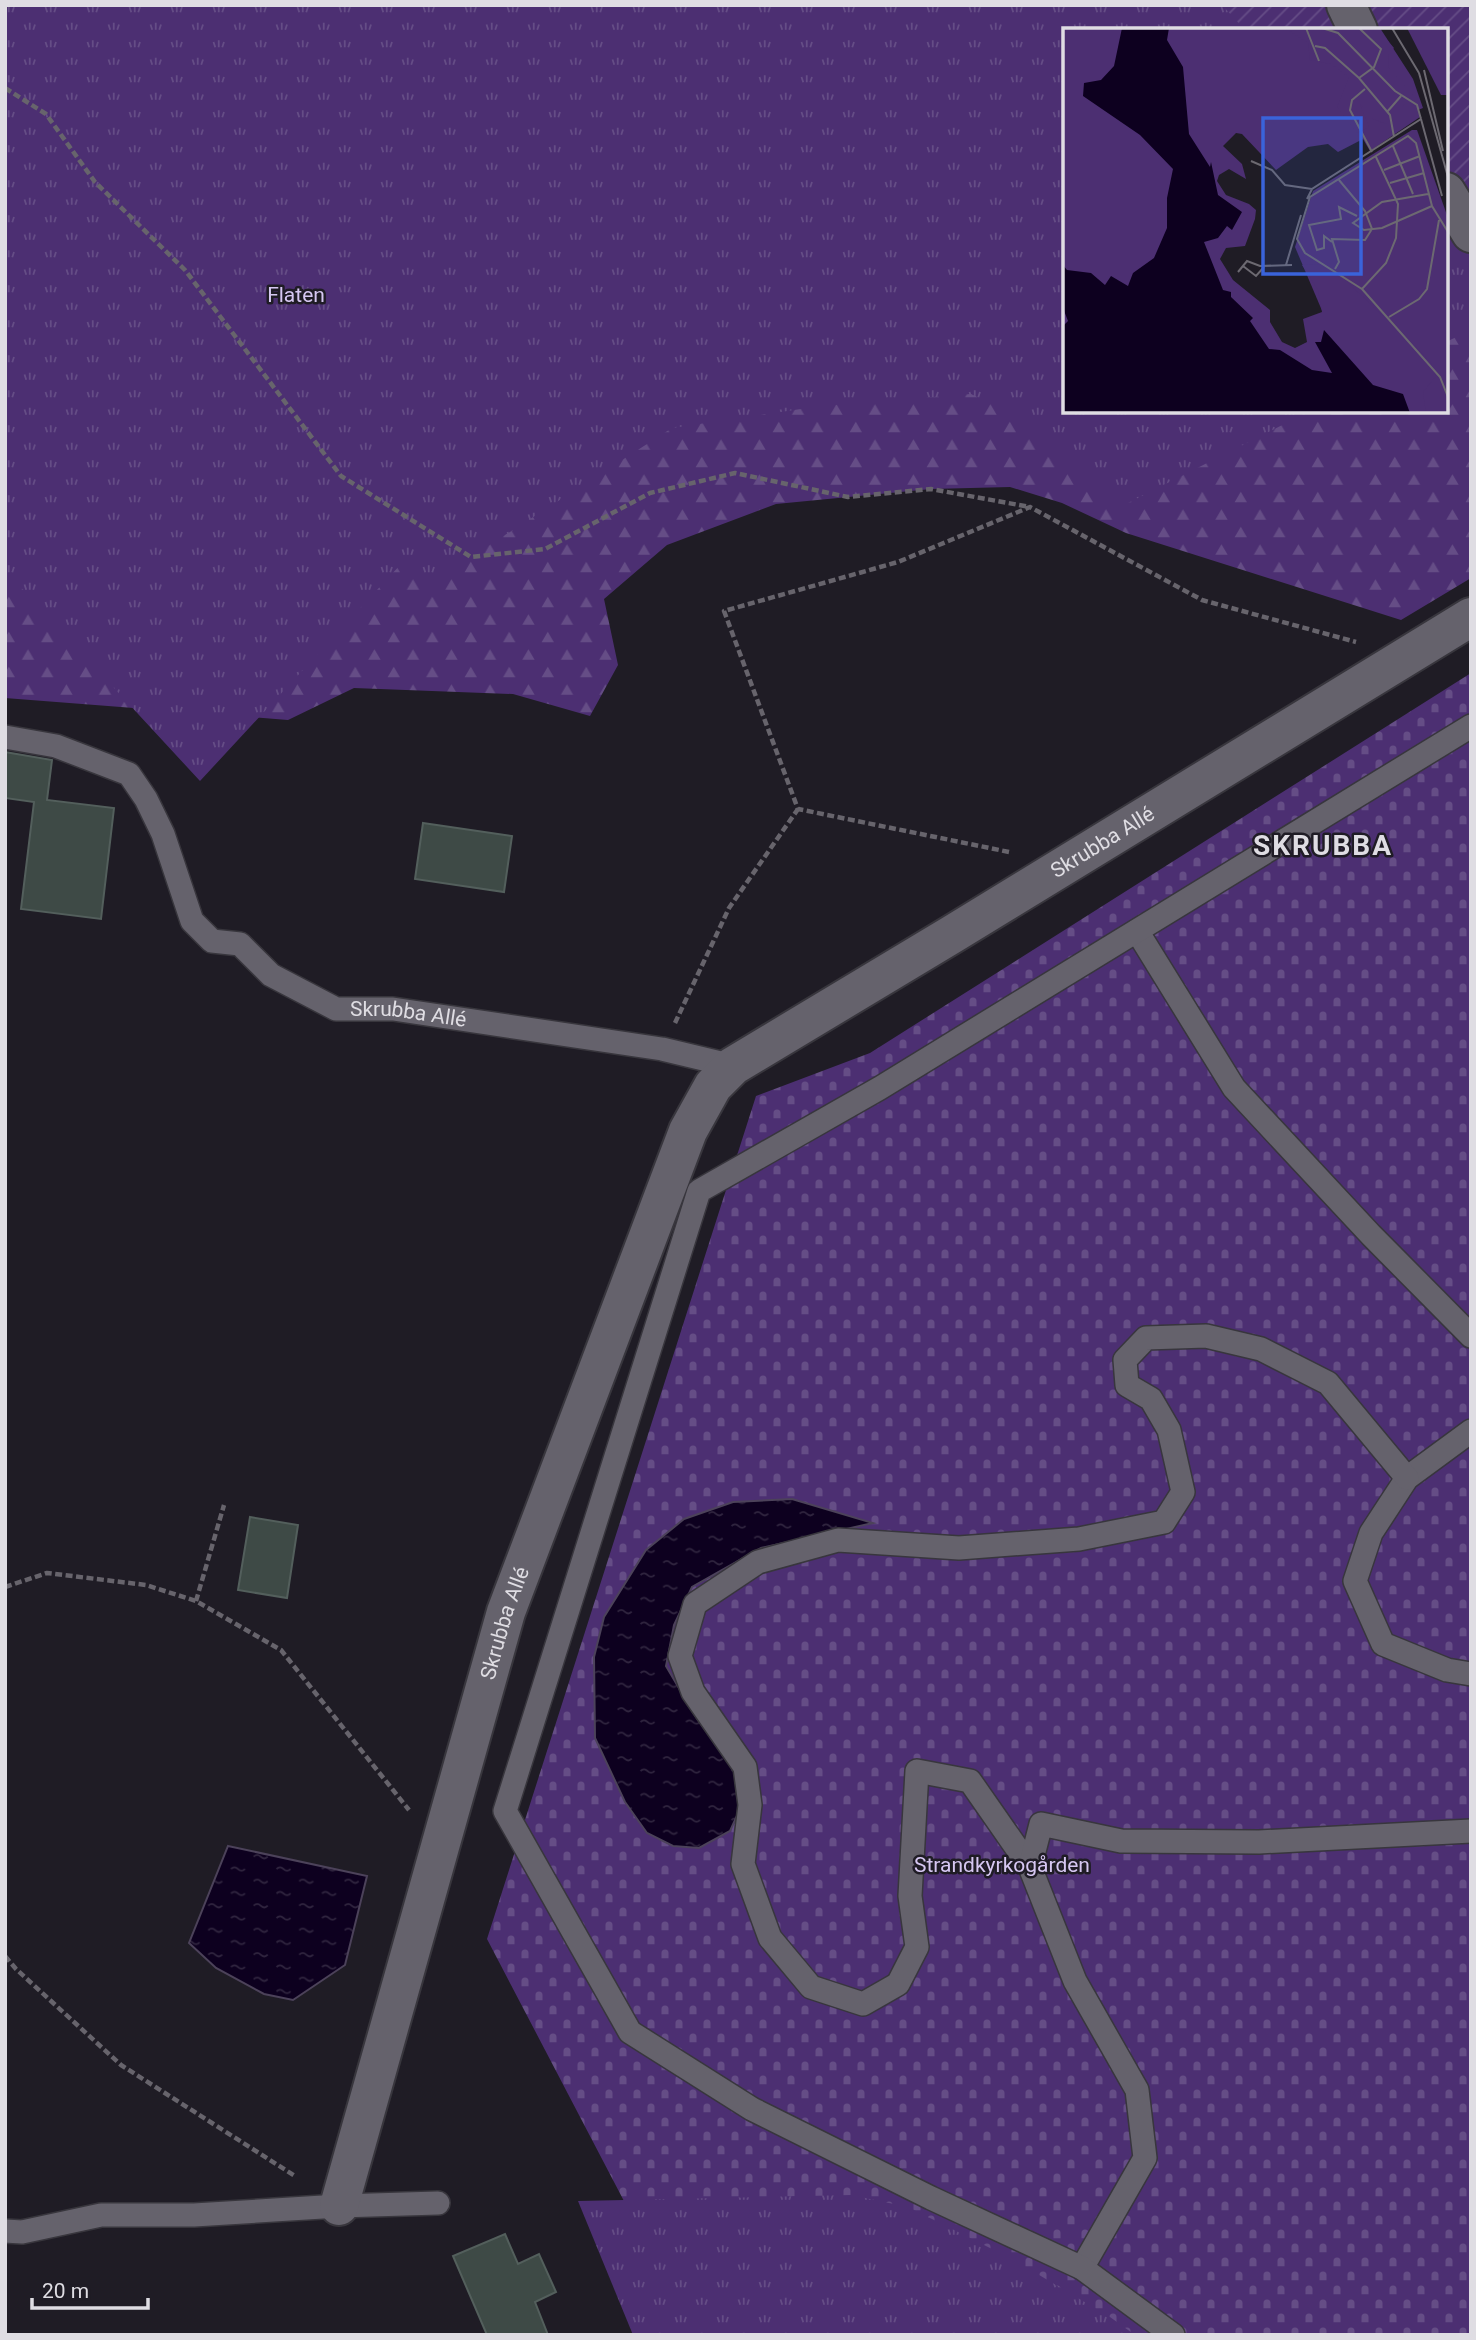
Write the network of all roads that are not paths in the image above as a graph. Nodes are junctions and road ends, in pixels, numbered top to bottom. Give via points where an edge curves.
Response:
1 (1346, 5) edge
2 (1357, 28) edge
3 (1448, 195) edge
4 (1471, 233) edge
5 (1471, 617) edge
6 (1471, 726) edge
7 (5, 737) edge
8 (1137, 931) junction
9 (733, 1066) junction
10 (1471, 1336) edge
11 (1471, 1431) edge
12 (1407, 1478) junction
13 (1471, 1674) edge
14 (1471, 1831) edge
15 (1030, 1867) junction
16 (438, 2203) dead end
17 (339, 2206) junction
18 (13, 2231) edge
19 (5, 2251) edge
20 (1082, 2269) junction
21 (1173, 2335) edge

1 - 2 street
3 - 4 street
5 - 9 street, Skrubba Allé
6 - 8 lane
7 - 9 lane, Skrubba Allé via 56,746 129,774 163,834 192,921 212,941 240,944 271,975 336,1009 393,1009 662,1049
8 - 10 lane via 1234,1088
8 - 20 lane via 880,1088 699,1191 505,1811 630,2032 752,2109
9 - 17 street, Skrubba Allé via 713,1086 688,1131 506,1612
11 - 12 lane
12 - 13 lane via 1371,1533 1354,1581 1383,1644 1447,1670
12 - 15 lane via 1328,1383 1261,1349 1217,1338 1146,1338 1125,1360 1127,1385 1152,1399 1169,1430 1184,1492 1164,1522 1079,1539 959,1548 838,1540 758,1562 695,1604 680,1656 693,1692 745,1767 750,1805 743,1864 770,1938 811,1987 863,2004 898,1984 917,1947 910,1896 917,1772 970,1780
14 - 15 lane via 1259,1842 1121,1841 1041,1824
15 - 20 lane via 1076,1981 1137,2090 1145,2158
16 - 17 lane
17 - 18 lane via 194,2215 101,2215
18 - 19 lane
20 - 21 lane

